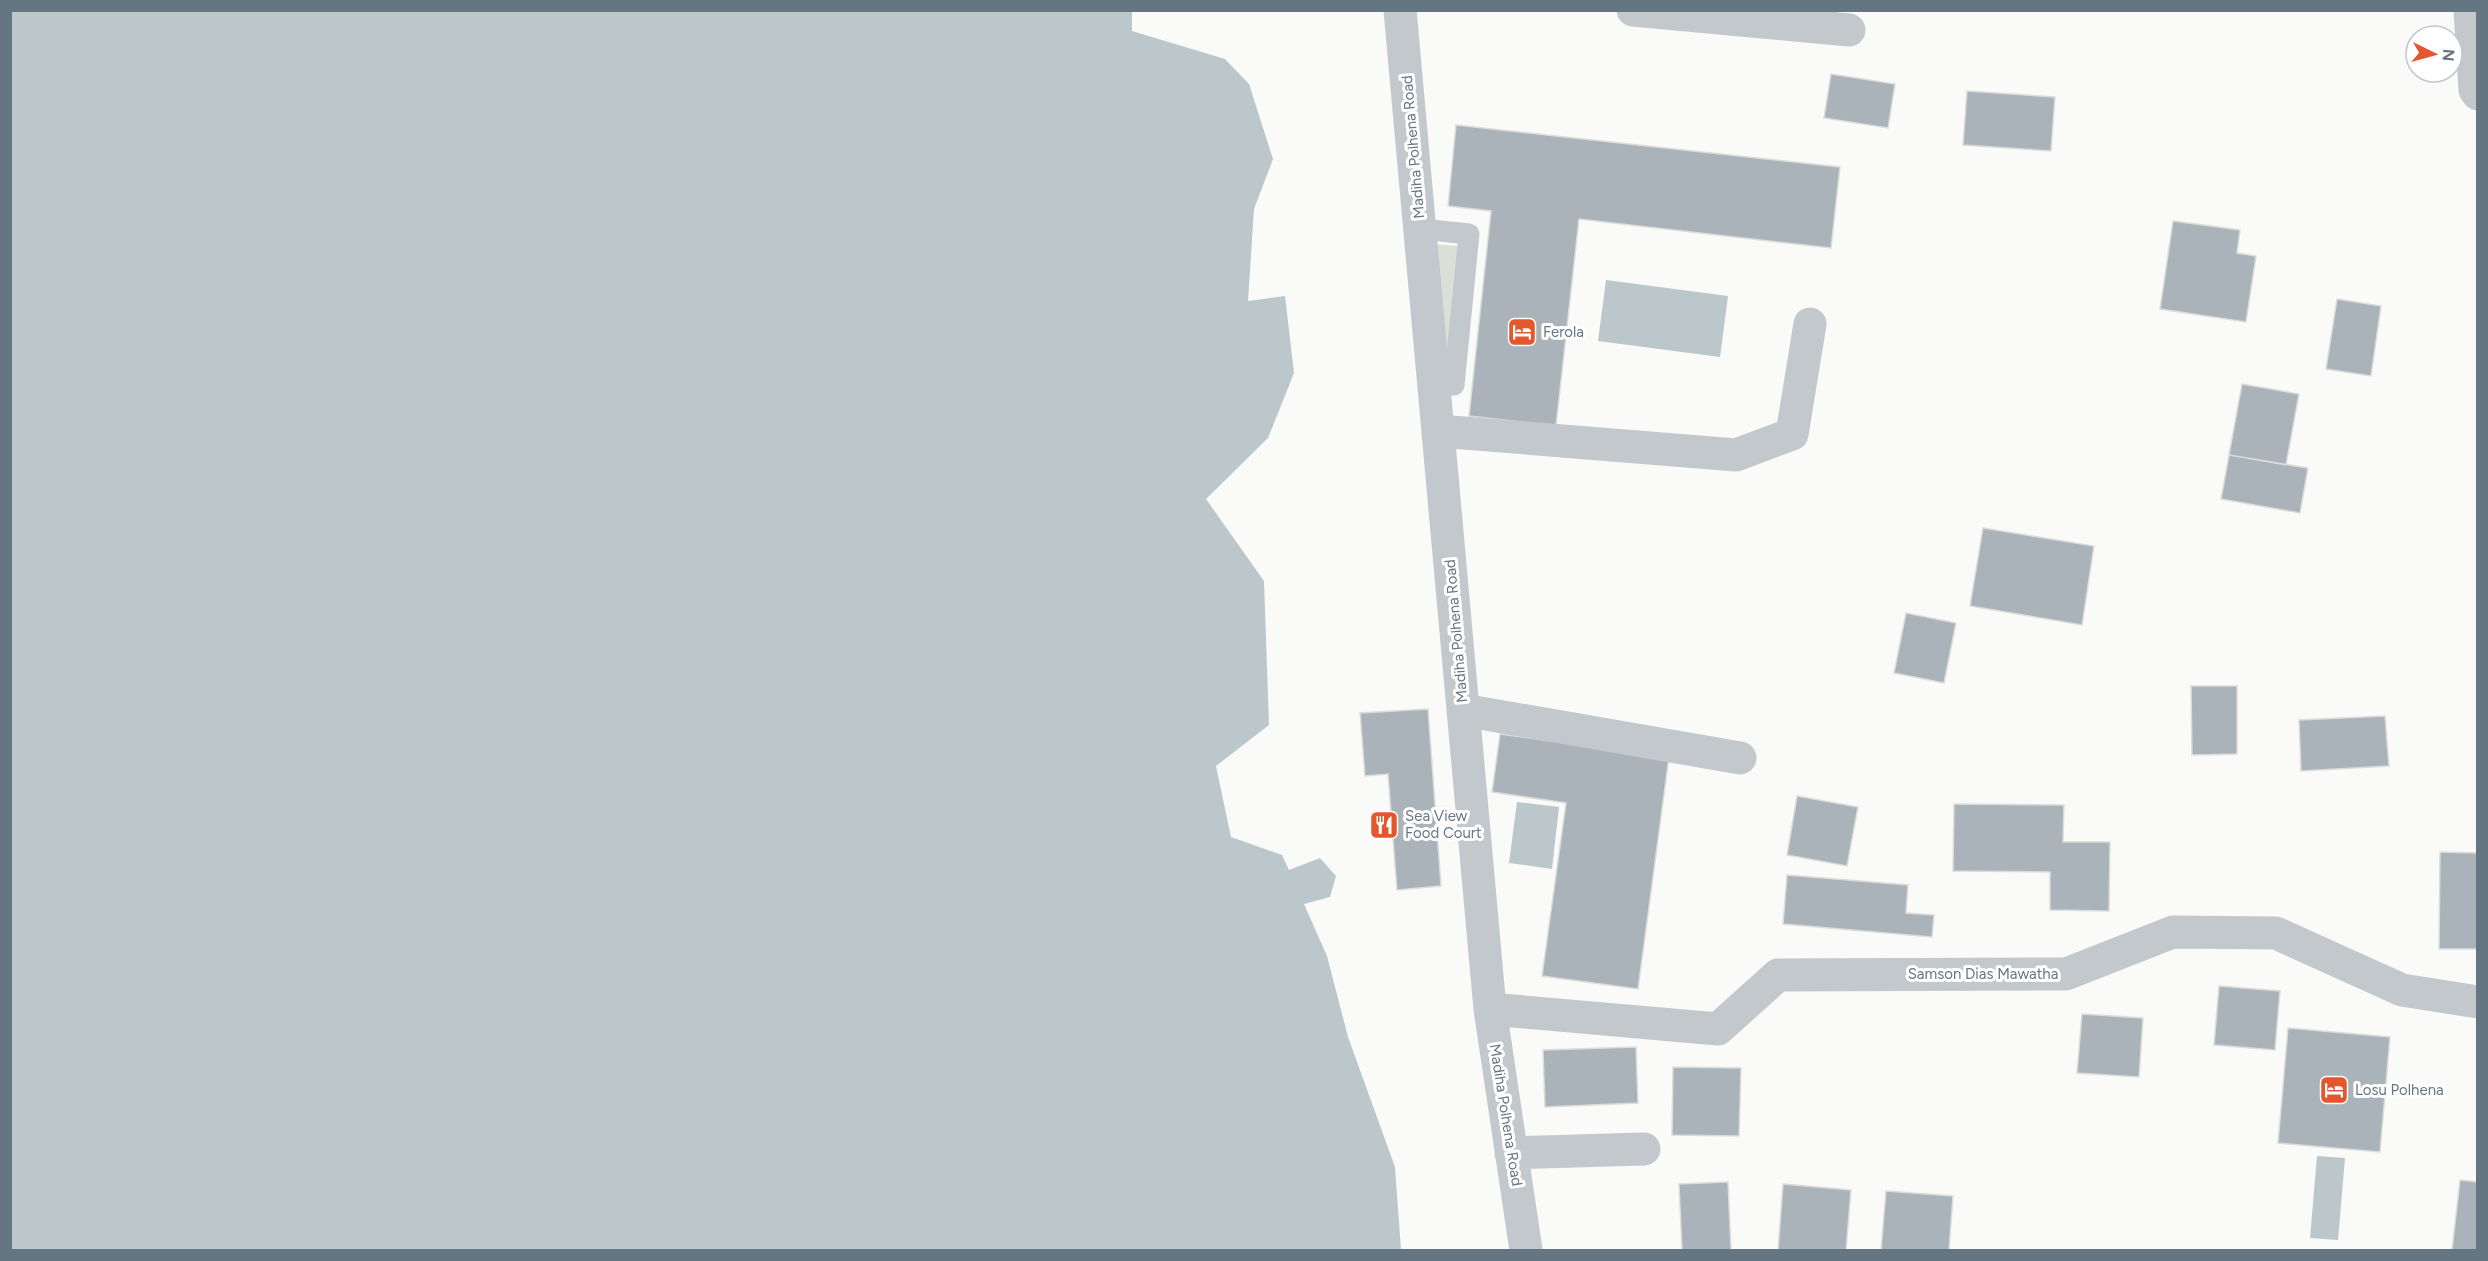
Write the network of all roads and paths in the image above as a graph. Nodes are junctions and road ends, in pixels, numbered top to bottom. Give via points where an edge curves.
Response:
1 (1400, 10) edge
2 (1633, 10) edge
3 (2470, 10) edge
4 (1849, 30) dead end
5 (2478, 94) edge
6 (1420, 229) junction
7 (1810, 324) dead end
8 (1434, 384) junction
9 (1438, 431) junction
10 (1463, 710) junction
11 (1740, 758) dead end
12 (2478, 1002) edge
13 (1490, 1009) junction
14 (1644, 1149) dead end
15 (1511, 1152) junction
16 (1526, 1251) edge

1 - 6 street, Madiha Polhena Road
2 - 4 street
3 - 5 street
6 - 8 street, Madiha Polhena Road
6 - 8 lane via 1469,234 1454,386
7 - 9 street via 1792,434 1736,455
8 - 9 street, Madiha Polhena Road
9 - 10 street, Madiha Polhena Road
10 - 11 street
10 - 13 street, Madiha Polhena Road
12 - 13 street, Samson Dias Mawatha via 2402,990 2276,933 2173,932 2066,974 1778,975 1718,1029
13 - 15 street, Madiha Polhena Road
14 - 15 street
15 - 16 street, Madiha Polhena Road

